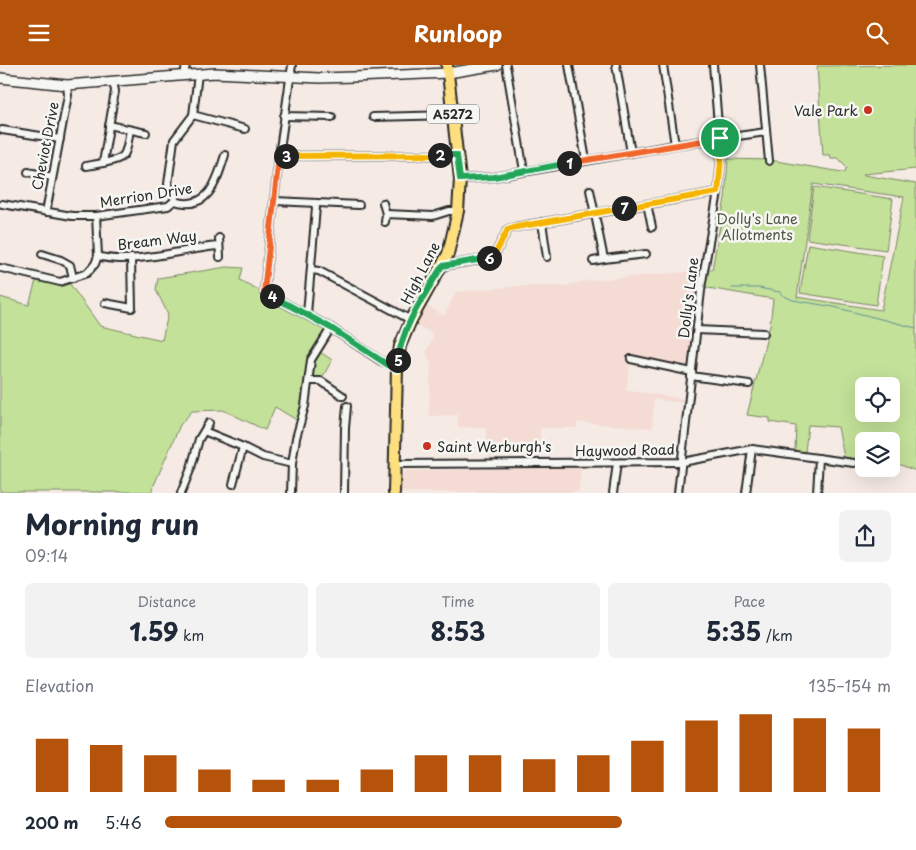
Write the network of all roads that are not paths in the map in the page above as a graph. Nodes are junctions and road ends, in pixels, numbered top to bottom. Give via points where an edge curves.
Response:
1 (186, 65) edge
2 (292, 65) edge
3 (497, 65) edge
4 (506, 65) edge
5 (569, 65) edge
6 (616, 65) edge
7 (662, 65) edge
8 (713, 65) edge
9 (760, 65) edge
10 (447, 69) edge
11 (198, 74) junction
12 (184, 75) junction
13 (290, 76) junction
14 (0, 78) edge
15 (113, 81) junction
16 (67, 85) junction
17 (193, 115) junction
18 (284, 115) junction
19 (453, 115) junction
20 (332, 117) dead end
21 (373, 117) dead end
22 (109, 125) junction
23 (246, 129) dead end
24 (2, 130) dead end
25 (130, 131) junction
26 (766, 132) junction
27 (146, 133) dead end
28 (720, 138) junction
29 (60, 139) junction
30 (676, 145) junction
31 (630, 153) junction
32 (225, 155) dead end
33 (457, 155) junction
34 (279, 156) junction
35 (586, 160) junction
36 (769, 161) dead end
37 (103, 163) junction
38 (86, 165) dead end
39 (524, 171) junction
40 (28, 172) dead end
41 (52, 177) junction
42 (460, 179) junction
43 (590, 190) dead end
44 (718, 192) junction
45 (174, 201) junction
46 (275, 201) junction
47 (314, 203) junction
48 (383, 203) dead end
49 (2, 204) dead end
50 (647, 204) junction
51 (359, 205) dead end
52 (458, 211) junction
53 (46, 212) junction
54 (595, 212) junction
55 (386, 214) junction
56 (96, 216) junction
57 (385, 222) dead end
58 (542, 222) junction
59 (652, 227) dead end
60 (219, 238) dead end
61 (219, 246) junction
62 (648, 253) dead end
63 (42, 254) dead end
64 (98, 256) junction
65 (220, 257) dead end
66 (547, 257) dead end
67 (131, 258) junction
68 (604, 259) junction
69 (593, 261) dead end
70 (442, 266) junction
71 (311, 269) junction
72 (4, 271) edge
73 (73, 278) junction
74 (105, 303) dead end
75 (307, 314) junction
76 (411, 320) junction
77 (331, 328) junction
78 (697, 330) junction
79 (764, 333) dead end
80 (631, 359) dead end
81 (397, 369) junction
82 (692, 374) junction
83 (309, 381) junction
84 (749, 384) dead end
85 (339, 396) dead end
86 (347, 406) dead end
87 (209, 423) dead end
88 (204, 431) junction
89 (243, 447) junction
90 (752, 449) junction
91 (820, 458) junction
92 (682, 462) junction
93 (617, 463) junction
94 (854, 463) dead end
95 (292, 464) junction
96 (395, 464) junction
97 (233, 484) dead end
98 (181, 493) edge
99 (291, 493) edge
100 (344, 493) edge
101 (394, 493) edge
102 (613, 493) edge
103 (678, 493) edge
104 (746, 493) edge
105 (817, 493) edge

1 - 12 street
2 - 13 street
3 - 10 street
4 - 39 street
5 - 35 street
6 - 31 street
7 - 30 street
8 - 28 street, Dolly's Lane
9 - 26 street
10 - 13 street via 354,77
10 - 19 main road, High Lane / A5272
11 - 12 street
11 - 13 street
11 - 17 street
12 - 15 street
13 - 18 street
14 - 16 street
15 - 16 street
15 - 22 street via 115,91
16 - 29 street, Cheviot Drive
17 - 23 street
17 - 45 street via 174,140 168,184
18 - 20 street
18 - 34 street
19 - 21 street
19 - 33 main road, High Lane / A5272
22 - 25 street
22 - 37 street
24 - 29 street
25 - 27 street via 139,129
25 - 37 street via 125,155
26 - 28 street
26 - 36 street
28 - 30 street
28 - 44 street, Dolly's Lane
29 - 41 street, Cheviot Drive
30 - 31 street
31 - 35 street
32 - 45 street, Merrion Drive via 217,181 205,197 194,203
33 - 34 street
33 - 42 main road, High Lane / A5272
34 - 46 street
35 - 39 street
37 - 38 street
39 - 42 street
40 - 41 street
41 - 53 street, Cheviot Drive
42 - 52 main road, High Lane / A5272
43 - 54 street
44 - 50 street
44 - 78 street, Dolly's Lane
45 - 56 street, Merrion Drive via 168,206
46 - 47 street
46 - 75 street via 264,292
47 - 51 street
47 - 71 street
48 - 55 street
49 - 53 street, Merrion Drive
50 - 54 street
50 - 59 street
52 - 55 street via 433,216
52 - 70 main road, High Lane / A5272
53 - 56 street, Merrion Drive
54 - 58 street
54 - 68 street
55 - 57 street
56 - 64 street
58 - 66 street
58 - 70 street via 508,229 491,258
60 - 61 street
61 - 65 street
61 - 67 street, Bream Way
62 - 68 street
63 - 73 street via 70,265
64 - 67 street, Bream Way via 106,259
64 - 73 street via 87,273
67 - 74 street via 132,308
68 - 69 street
70 - 76 main road, High Lane / A5272
71 - 75 street
71 - 76 street
72 - 73 street via 60,282
75 - 77 street
76 - 81 main road, High Lane / A5272 via 400,345
77 - 81 street
77 - 83 street via 311,360
78 - 79 street
78 - 82 street, Dolly's Lane
80 - 82 street via 638,364
81 - 96 main road, High Lane / A5272
82 - 84 street
82 - 92 street, Dolly's Lane
83 - 85 street via 321,381
83 - 95 street
86 - 100 street
87 - 88 street
88 - 89 street
88 - 98 street
89 - 95 street via 263,457
89 - 97 street
90 - 91 street, Haywood Road
90 - 92 street, Haywood Road
90 - 104 street
91 - 94 street, Haywood Road
91 - 105 street
92 - 93 street, Haywood Road
92 - 103 street, Dolly's Lane
93 - 96 street, Haywood Road
93 - 102 street
95 - 99 street
96 - 101 main road, High Lane / A5272

